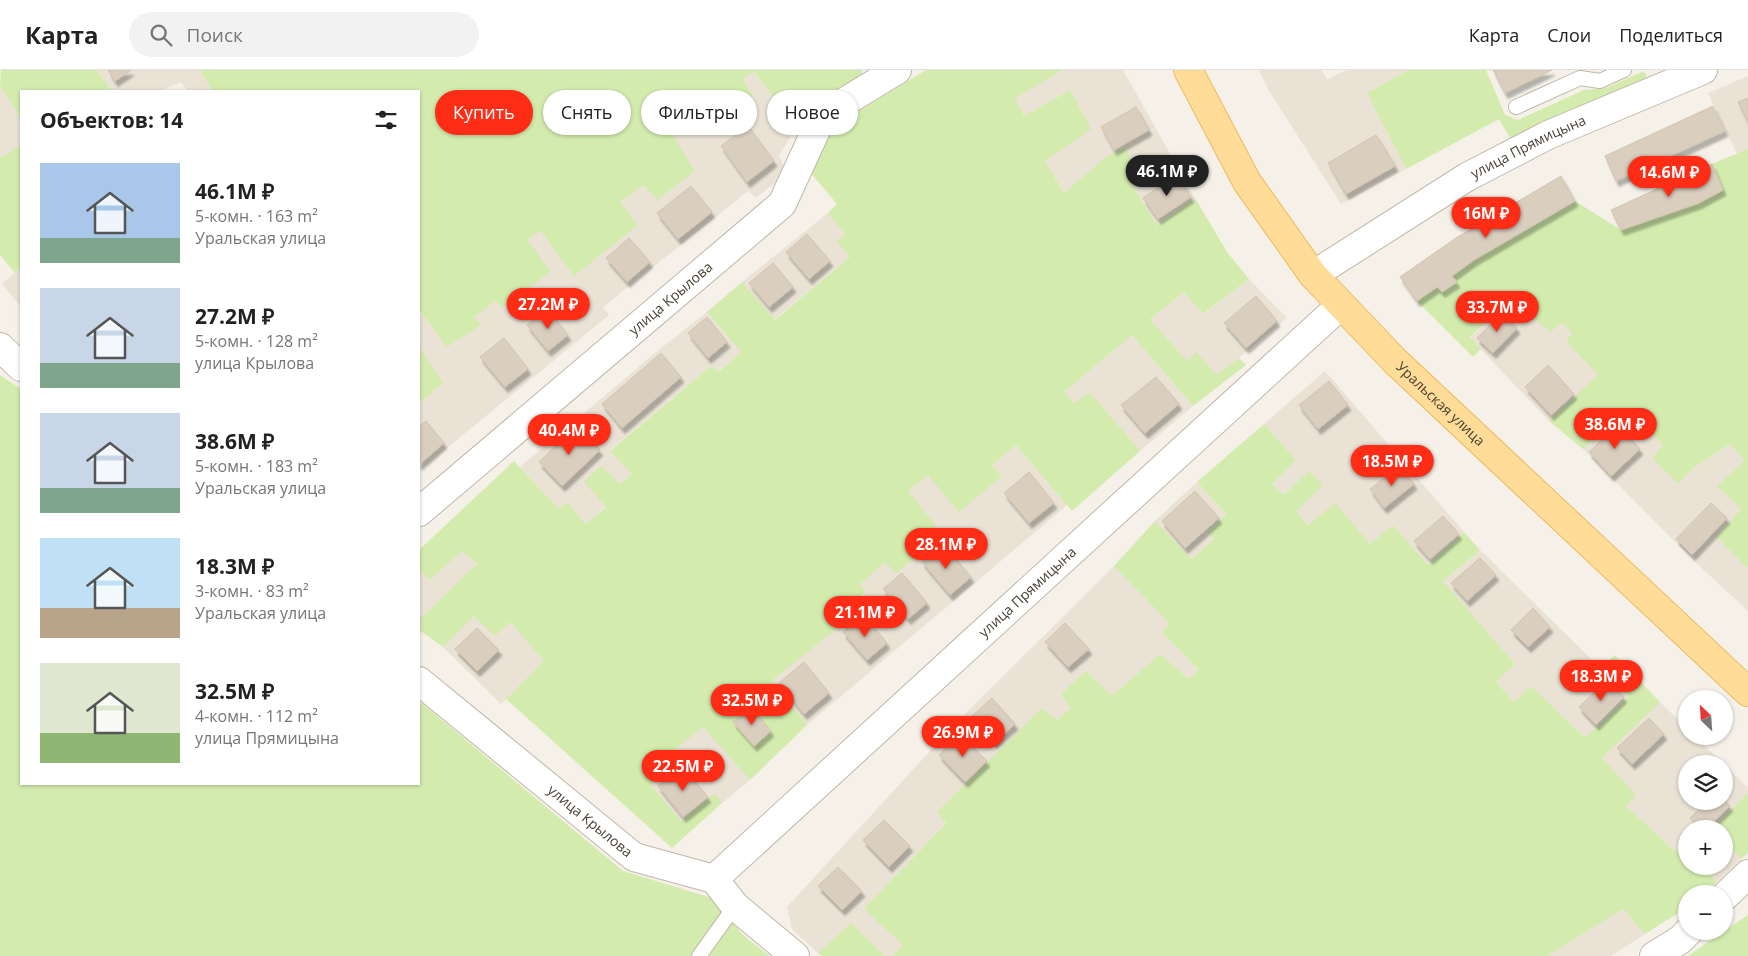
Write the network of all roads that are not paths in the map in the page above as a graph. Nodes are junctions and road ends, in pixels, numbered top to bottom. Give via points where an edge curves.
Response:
1 (897, 70) edge
2 (1188, 70) edge
3 (1624, 70) edge
4 (1704, 70) edge
5 (1674, 76) edge
6 (1516, 107) dead end
7 (1313, 275) junction
8 (1341, 305) junction
9 (0, 347) edge
10 (20, 365) edge
11 (420, 511) edge
12 (420, 682) edge
13 (1748, 692) edge
14 (1748, 874) edge
15 (714, 879) junction
16 (1733, 888) edge
17 (735, 906) junction
18 (1680, 940) edge
19 (699, 956) edge
20 (795, 956) edge
21 (1654, 956) edge

1 - 11 street, улица Крылова via 823,115 782,204
2 - 7 main road, Уральская улица via 1247,182
3 - 6 lane via 1600,81 1580,78
4 - 5 street, улица Прямицына
5 - 7 street, улица Прямицына via 1467,177
7 - 8 main road, Уральская улица
8 - 13 main road, Уральская улица via 1395,361
8 - 15 street, улица Прямицына
9 - 10 street
12 - 15 street, улица Крылова via 634,857
14 - 16 street
15 - 17 street
17 - 19 lane
17 - 20 street
18 - 21 street

